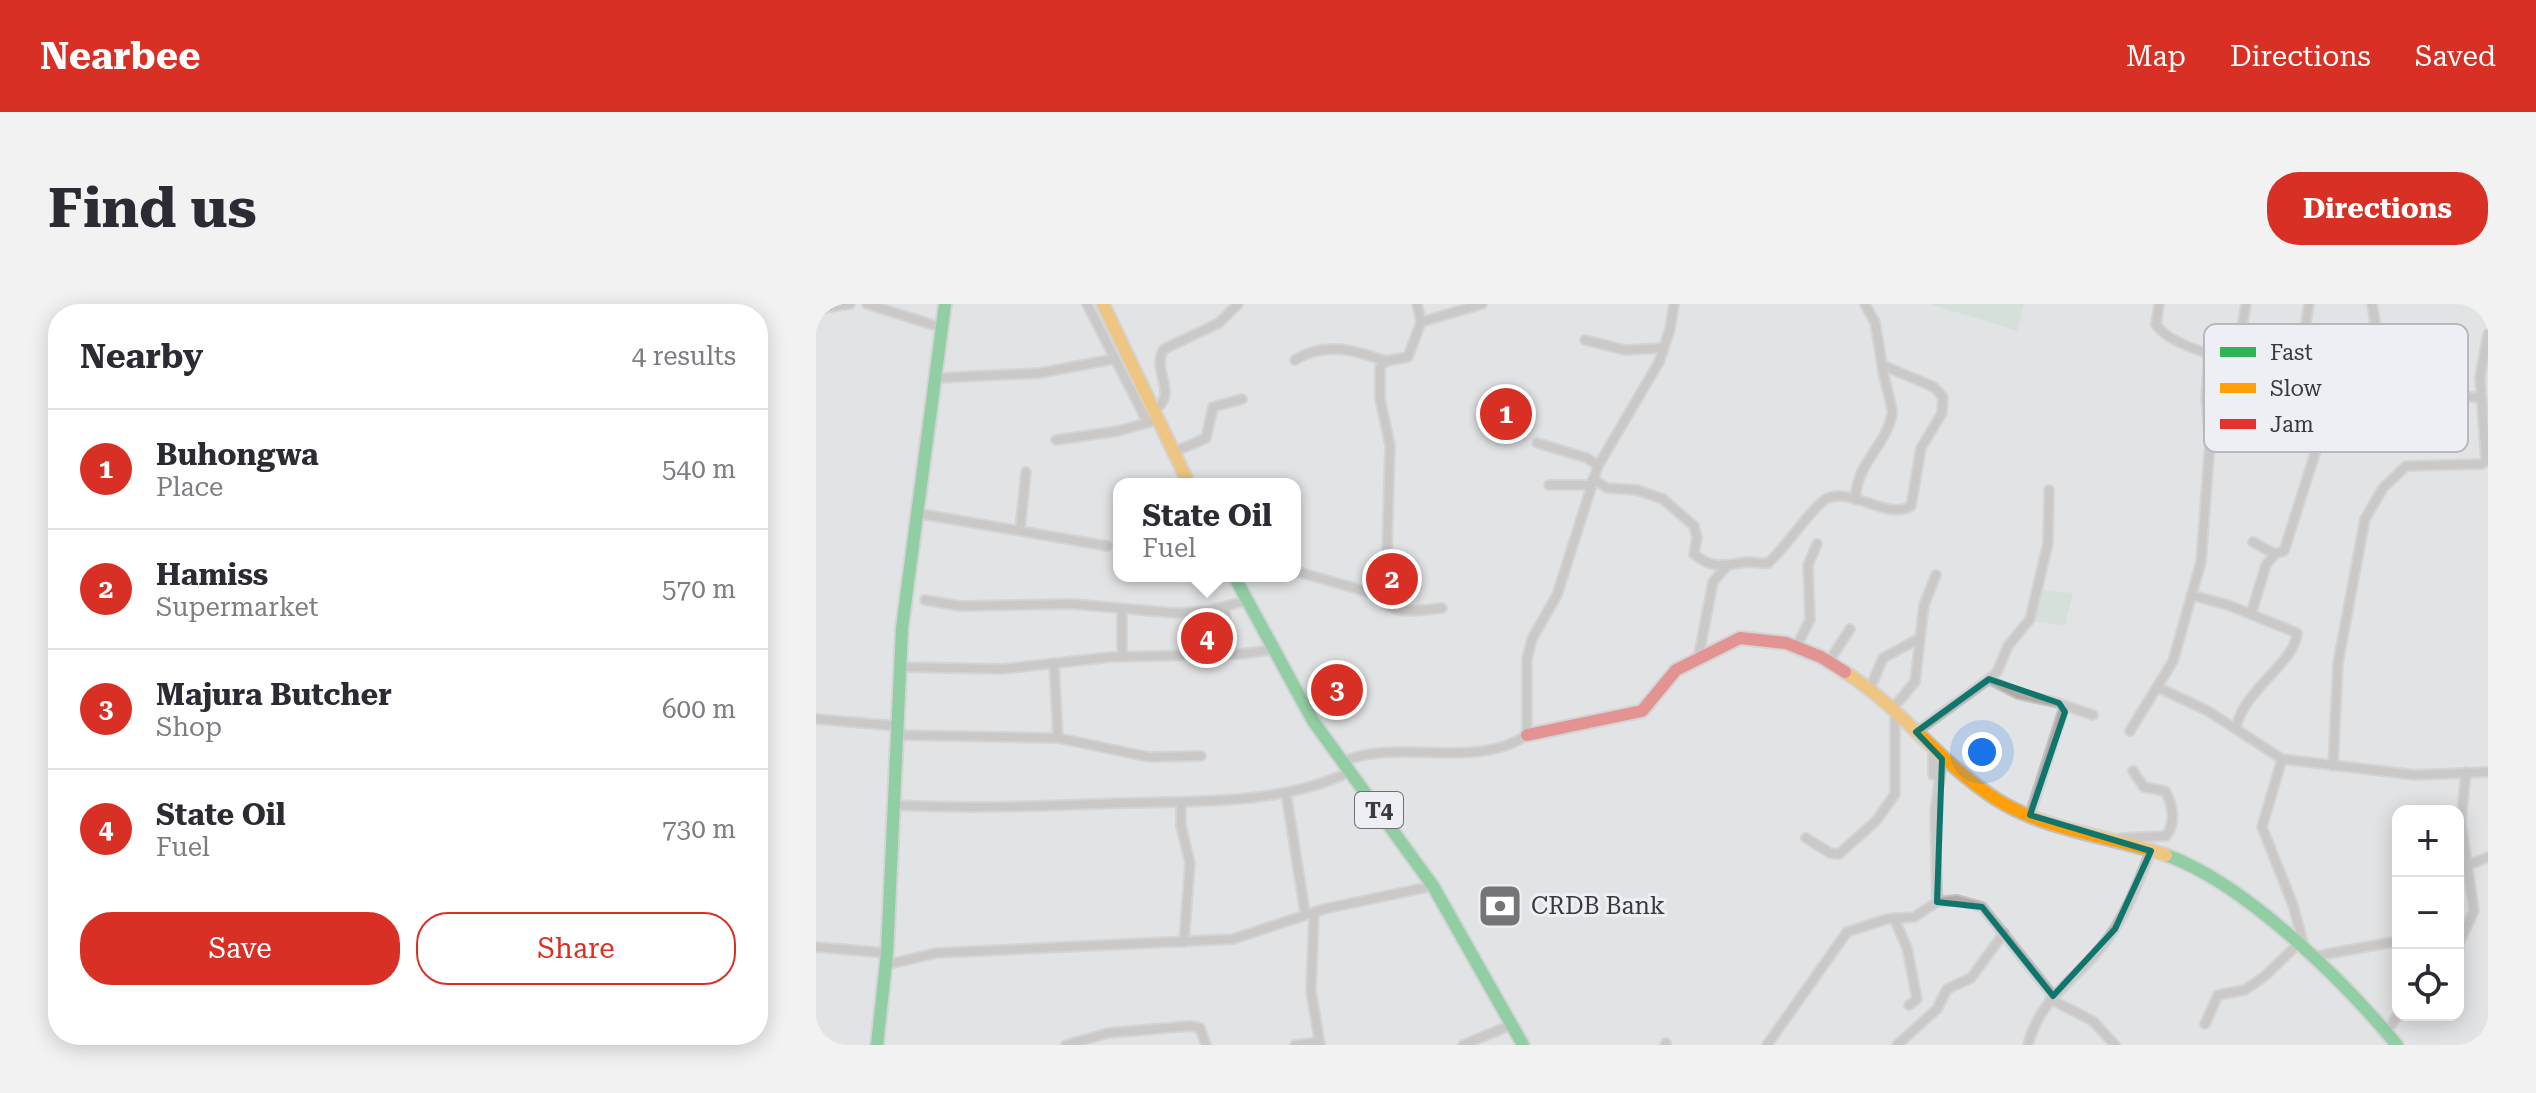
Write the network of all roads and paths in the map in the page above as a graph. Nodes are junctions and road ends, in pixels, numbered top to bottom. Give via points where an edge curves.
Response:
1 (850, 304) edge
2 (945, 304) edge
3 (1087, 304) edge
4 (1103, 304) edge
5 (1238, 304) edge
6 (1417, 304) edge
7 (1482, 304) edge
8 (1674, 304) edge
9 (1865, 304) edge
10 (2159, 304) edge
11 (2246, 304) edge
12 (2309, 304) edge
13 (2372, 304) edge
14 (870, 305) edge
15 (816, 309) edge
16 (1421, 322) junction
17 (2243, 324) edge
18 (2306, 324) edge
19 (2374, 324) edge
20 (943, 328) junction
21 (2488, 334) edge
22 (1585, 340) dead end
23 (1664, 348) junction
24 (2204, 353) edge
25 (1114, 359) junction
26 (1295, 360) dead end
27 (1386, 361) junction
28 (1882, 365) junction
29 (937, 378) junction
30 (1242, 399) dead end
31 (2484, 400) edge
32 (1153, 417) junction
33 (1056, 440) dead end
34 (1537, 443) dead end
35 (1174, 452) junction
36 (2207, 452) edge
37 (2314, 452) edge
38 (1598, 466) junction
39 (1026, 472) dead end
40 (1186, 478) edge
41 (1592, 482) junction
42 (1549, 485) dead end
43 (2049, 490) dead end
44 (1856, 500) junction
45 (916, 513) junction
46 (1020, 530) junction
47 (2253, 542) dead end
48 (1817, 544) dead end
49 (1107, 546) dead end
50 (2275, 554) junction
51 (1726, 567) junction
52 (1301, 573) edge
53 (1936, 575) dead end
54 (1237, 582) edge
55 (1372, 593) junction
56 (2191, 595) junction
57 (925, 600) dead end
58 (1246, 601) junction
59 (1224, 607) junction
60 (1442, 608) dead end
61 (1122, 611) junction
62 (2252, 611) dead end
63 (1850, 629) dead end
64 (1920, 638) junction
65 (1796, 647) junction
66 (1231, 649) dead end
67 (1122, 650) dead end
68 (1271, 650) junction
69 (1698, 659) junction
70 (1830, 660) junction
71 (1054, 663) junction
72 (900, 667) junction
73 (1989, 679) junction
74 (2157, 687) junction
75 (1870, 689) junction
76 (2063, 705) junction
77 (1894, 710) junction
78 (2093, 715) dead end
79 (816, 719) edge
80 (2236, 728) junction
81 (896, 730) junction
82 (2130, 731) dead end
83 (1916, 732) junction
84 (1527, 735) junction
85 (1058, 738) junction
86 (1938, 754) junction
87 (1201, 756) dead end
88 (2282, 759) junction
89 (2333, 766) junction
90 (1345, 767) junction
91 (2133, 771) dead end
92 (2466, 772) junction
93 (2488, 772) edge
94 (1933, 775) dead end
95 (1286, 793) junction
96 (1181, 804) junction
97 (893, 805) junction
98 (2030, 815) junction
99 (1806, 838) dead end
100 (2110, 841) junction
101 (2151, 851) junction
102 (2488, 857) edge
103 (2468, 865) junction
104 (1433, 886) junction
105 (1937, 902) junction
106 (1309, 912) junction
107 (1894, 918) junction
108 (2464, 932) edge
109 (2004, 933) junction
110 (1184, 942) junction
111 (2392, 942) edge
112 (816, 947) edge
113 (2304, 951) junction
114 (887, 959) junction
115 (2052, 997) junction
116 (1909, 1005) dead end
117 (2394, 1021) edge
118 (2205, 1024) dead end
119 (1511, 1025) junction
120 (2387, 1032) junction
121 (1319, 1043) edge
122 (877, 1045) edge
123 (1066, 1045) edge
124 (1206, 1045) edge
125 (1295, 1045) edge
126 (1463, 1045) edge
127 (1523, 1045) edge
128 (1767, 1045) edge
129 (1897, 1045) edge
130 (2028, 1045) edge
131 (2115, 1045) edge
132 (2397, 1045) edge

1 - 15 street
2 - 20 main road
3 - 25 street
4 - 32 main road
5 - 32 street via 1219,323 1164,349 1160,360 1167,394
6 - 16 street
7 - 16 street
8 - 23 street
9 - 28 street via 1875,322
10 - 24 street via 2156,324 2163,334
11 - 17 street
12 - 18 street
13 - 19 street
14 - 20 street
16 - 27 street via 1408,357
20 - 29 main road
21 - 31 street via 2480,377
22 - 23 street via 1625,350
23 - 38 street
25 - 29 street via 1040,373
25 - 32 street
26 - 27 street via 1340,348
27 - 55 street via 1378,377 1390,445 1388,568 1386,587
28 - 44 street via 1892,411 1882,441 1857,478
28 - 44 street via 1934,387 1943,397 1942,413 1921,448 1911,506 1899,509
29 - 45 main road
30 - 35 street via 1213,407 1206,438
31 - 89 street via 2486,461 2406,466 2368,510 2338,663
32 - 33 street
32 - 35 main road
34 - 38 street
35 - 40 main road
36 - 56 street via 2206,529
37 - 50 street via 2284,551
38 - 41 street
39 - 46 street
41 - 42 street
41 - 51 street via 1663,499 1694,526 1694,554 1710,565
41 - 84 street via 1557,595 1532,639
43 - 73 street via 2048,543 2030,619
44 - 51 street via 1825,500 1768,563
45 - 46 street
45 - 72 main road
46 - 49 street
47 - 50 street
48 - 65 street via 1808,565 1810,620
50 - 62 street via 2266,565
51 - 69 street via 1713,582
52 - 55 street
53 - 64 street via 1926,597
54 - 58 main road, T4
55 - 60 street via 1398,612
56 - 74 street via 2173,661
56 - 80 street via 2297,633 2292,648 2243,706
57 - 61 street via 960,606 1072,604
58 - 59 street
58 - 68 main road, T4
59 - 61 street via 1175,613
59 - 66 street
61 - 67 street
63 - 70 street
64 - 75 street via 1883,658
64 - 77 street via 1915,682
65 - 69 main road via 1740,637
65 - 70 main road
68 - 71 street
68 - 90 main road, T4
69 - 84 main road via 1676,669 1642,711
70 - 75 main road
71 - 72 street via 967,671
71 - 85 street
72 - 81 main road
73 - 76 street via 2018,694
73 - 83 street
74 - 80 street
74 - 82 street
75 - 77 main road
76 - 78 street
76 - 98 street
77 - 83 main road
77 - 99 street via 1896,788 1885,809 1839,854
79 - 81 street
80 - 88 street
81 - 85 street
81 - 97 main road
83 - 86 main road
84 - 90 street via 1492,751 1387,752
85 - 87 street via 1149,757
86 - 94 street
86 - 98 main road via 1987,793
86 - 105 street
88 - 89 street
88 - 113 street via 2262,827 2293,905
89 - 92 street via 2415,775
90 - 95 street via 1312,788
90 - 104 main road, T4
91 - 100 street via 2144,787 2165,791 2172,825 2166,836
92 - 93 street
92 - 103 street via 2461,822
95 - 96 street
95 - 106 street
96 - 97 street
96 - 110 street via 1190,863
97 - 114 main road
98 - 100 main road
100 - 101 main road
101 - 113 main road via 2205,873
101 - 115 street via 2115,929 2090,962
102 - 103 street
103 - 108 street via 2474,911
104 - 106 street
104 - 119 main road, T4
105 - 107 street via 1914,917
105 - 109 street via 1976,904
106 - 110 street via 1233,939
106 - 121 street via 1311,991
107 - 116 street via 1917,996
107 - 128 street via 1847,932
109 - 115 street
109 - 129 street via 1971,978 1947,989 1937,1009
110 - 114 street
111 - 113 street
112 - 114 street
113 - 118 street via 2245,990 2218,995
113 - 120 main road
114 - 122 main road
115 - 130 street
115 - 131 street via 2093,1021
117 - 120 street
119 - 126 street
119 - 127 main road, T4
120 - 132 main road
121 - 125 street
123 - 124 street via 1108,1033 1190,1026 1200,1028

